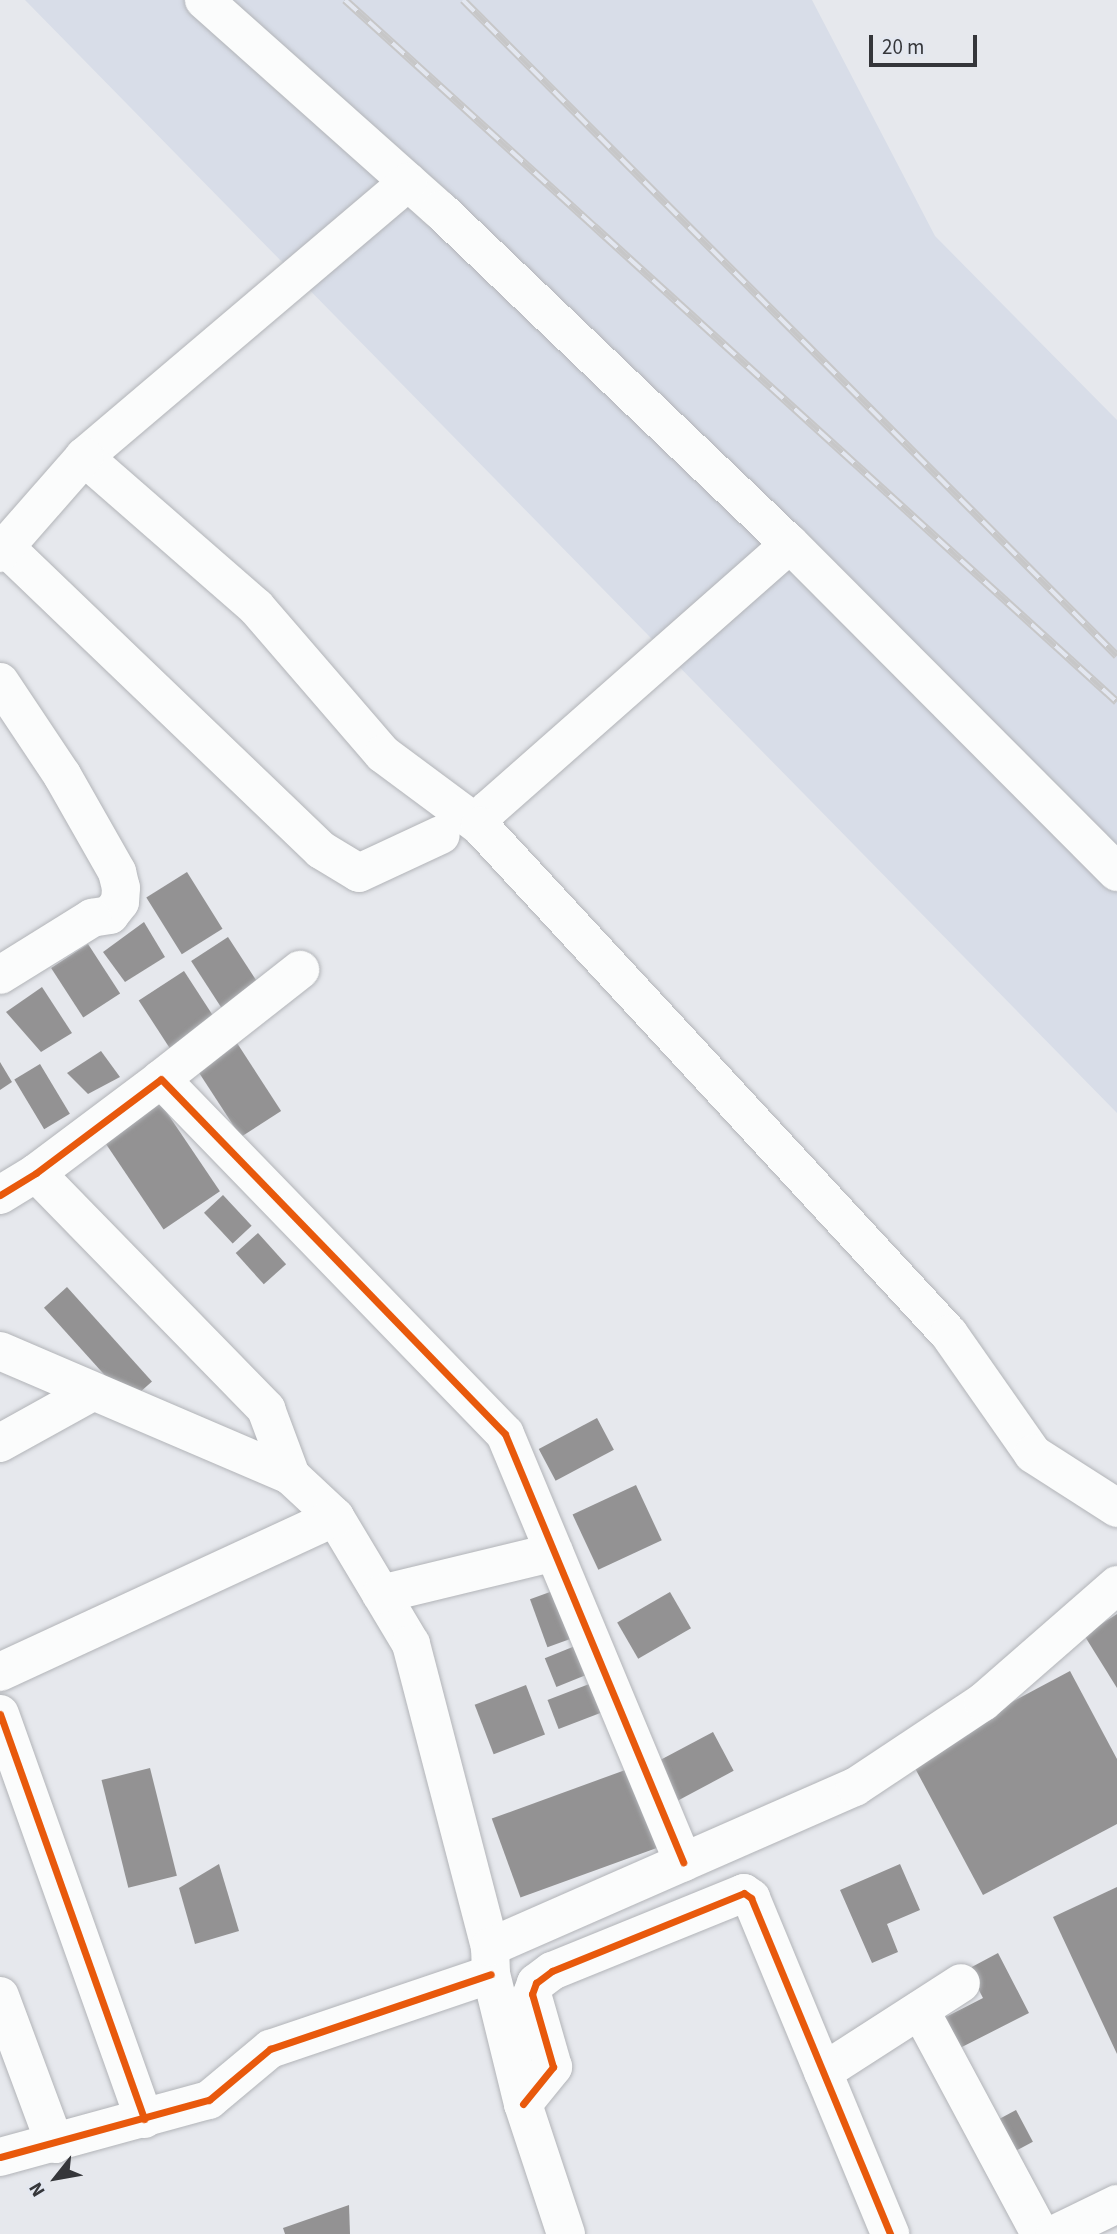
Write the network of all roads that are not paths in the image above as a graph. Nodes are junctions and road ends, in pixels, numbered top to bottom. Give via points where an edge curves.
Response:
1 (204, 0) edge
2 (408, 182) junction
3 (84, 457) junction
4 (790, 544) junction
5 (3, 550) edge
6 (0, 682) edge
7 (480, 825) junction
8 (441, 835) dead end
9 (1117, 872) edge
10 (300, 970) dead end
11 (0, 975) edge
12 (161, 1079) junction
13 (36, 1173) junction
14 (0, 1195) edge
15 (0, 1351) edge
16 (92, 1392) junction
17 (0, 1443) edge
18 (290, 1476) junction
19 (1117, 1508) edge
20 (335, 1517) junction
21 (554, 1552) junction
22 (1117, 1586) edge
23 (382, 1594) junction
24 (0, 1672) edge
25 (0, 1714) edge
26 (683, 1862) junction
27 (490, 1961) junction
28 (961, 1983) dead end
29 (0, 1996) edge
30 (920, 2010) junction
31 (823, 2072) junction
32 (523, 2104) junction
33 (144, 2119) junction
34 (55, 2144) junction
35 (0, 2157) edge
36 (1117, 2204) edge
37 (566, 2234) edge
38 (890, 2234) edge
39 (1040, 2234) edge
40 (1055, 2234) edge

1 - 2 street
2 - 3 street
2 - 4 street
3 - 5 street
3 - 7 street via 256,607 383,754
4 - 7 street via 488,810
4 - 9 street
5 - 8 street via 321,850 359,873
6 - 11 street via 62,775 117,872 121,888 120,902 110,915 92,918
7 - 19 street via 949,1334 1034,1454
10 - 12 street
12 - 13 street
12 - 21 street via 505,1434
13 - 14 street
13 - 18 street via 266,1409
15 - 16 street
16 - 17 street
16 - 18 street
18 - 20 street
20 - 23 street
20 - 24 street
21 - 23 street
21 - 26 street
22 - 26 street via 983,1702 855,1787
23 - 27 street via 411,1644
25 - 33 street
26 - 27 street
27 - 32 street
27 - 33 street via 270,2049 209,2100
28 - 30 street
29 - 34 street
30 - 31 street
30 - 39 street
31 - 32 street via 751,1898 738,1893 552,1971 536,1983 532,1994 553,2067
31 - 38 street
32 - 37 street
33 - 34 street
34 - 35 street
36 - 40 street

